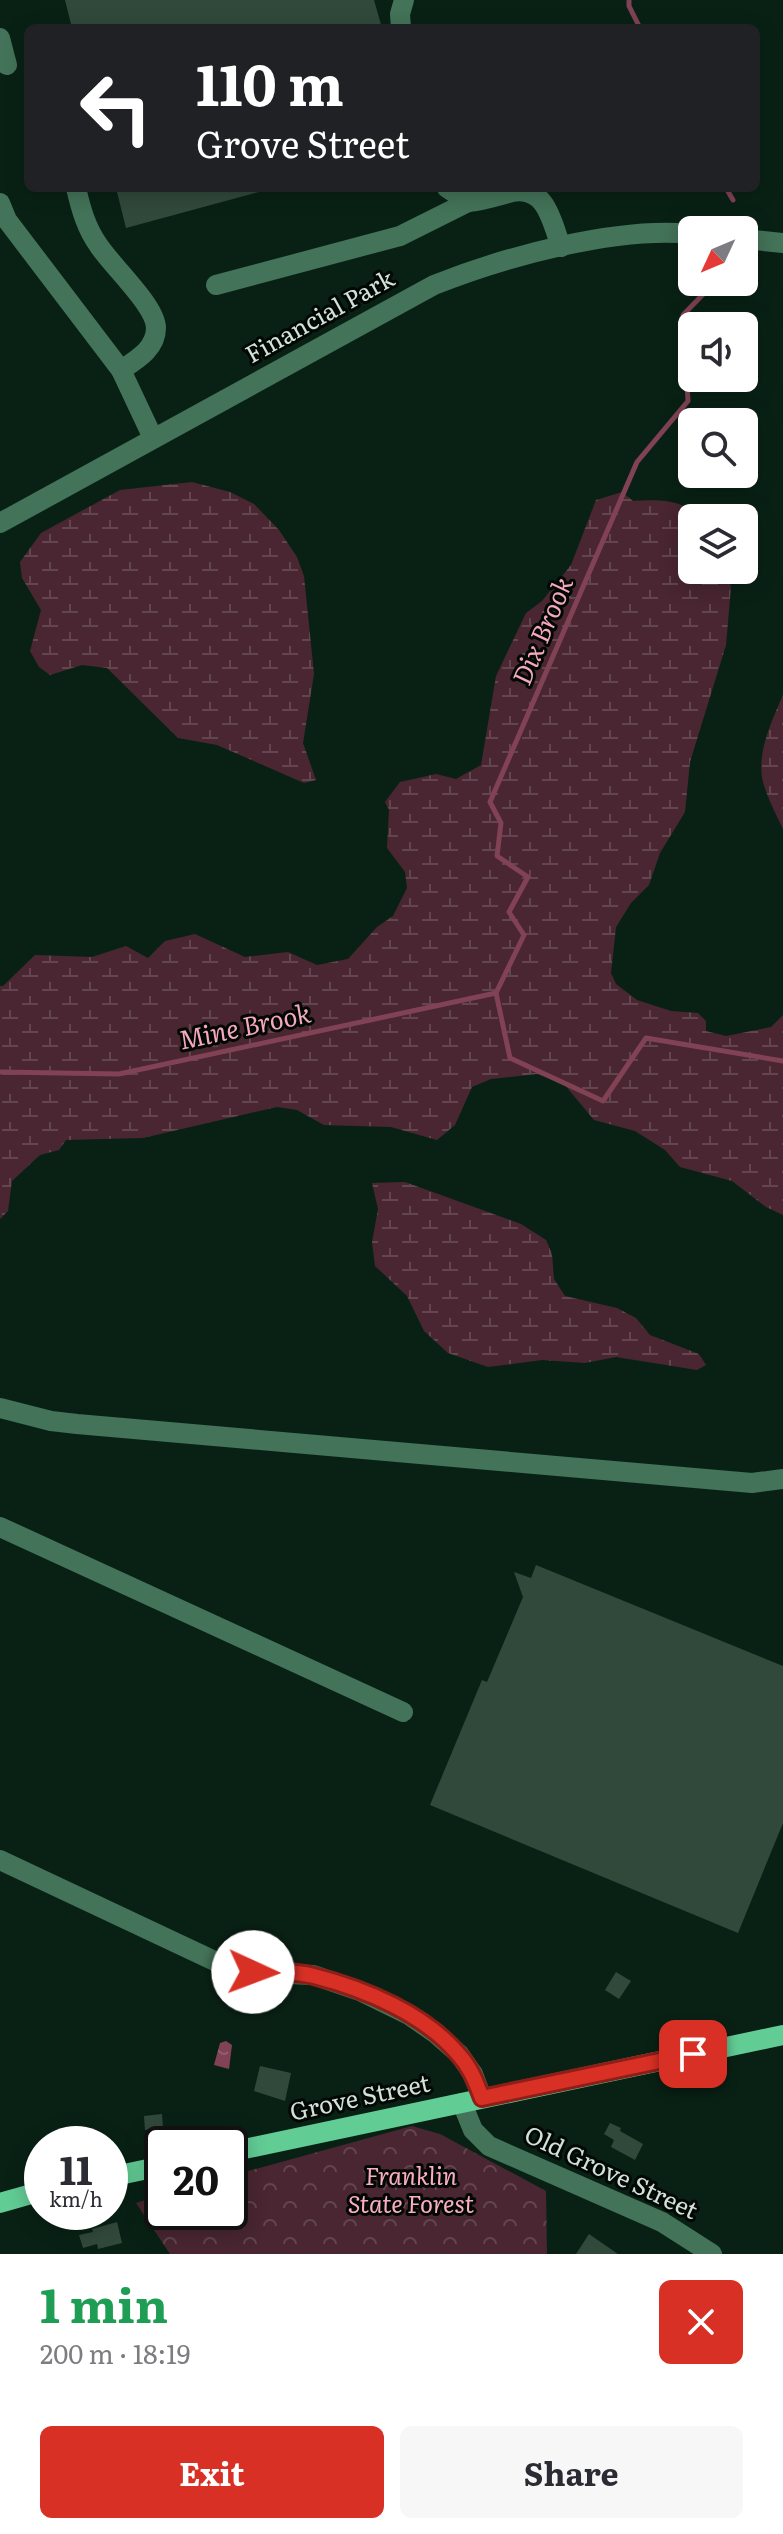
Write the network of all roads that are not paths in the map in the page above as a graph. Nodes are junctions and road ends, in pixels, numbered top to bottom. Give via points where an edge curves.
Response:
1 (404, 0) edge
2 (401, 24) edge
3 (0, 38) edge
4 (7, 65) dead end
5 (77, 192) edge
6 (453, 192) edge
7 (512, 192) edge
8 (532, 192) edge
9 (468, 202) junction
10 (0, 203) edge
11 (678, 234) edge
12 (758, 240) edge
13 (783, 243) edge
14 (561, 247) junction
15 (216, 285) dead end
16 (121, 370) junction
17 (153, 438) junction
18 (0, 523) edge
19 (0, 1408) edge
20 (783, 1479) edge
21 (0, 1527) edge
22 (403, 1712) dead end
23 (0, 1860) edge
24 (783, 2035) edge
25 (482, 2098) junction
26 (462, 2103) junction
27 (248, 2148) edge
28 (24, 2196) edge
29 (0, 2203) edge
30 (712, 2254) edge

1 - 2 street
3 - 4 street
5 - 16 street via 98,246 147,306 156,327 151,346
6 - 9 street
7 - 9 street
8 - 14 street via 543,201
9 - 15 street via 400,236
10 - 16 street via 7,220
11 - 14 street, Financial Park via 614,236
12 - 13 street
14 - 17 street, Financial Park via 434,285
16 - 17 street
17 - 18 street, Financial Park
19 - 20 street via 77,1424 752,1483
21 - 22 street
23 - 25 street via 238,1972 313,1975 409,2015 459,2054
24 - 25 main road, Grove Street
25 - 26 main road, Grove Street
26 - 27 main road, Grove Street
26 - 30 street, Old Grove Street via 473,2130 489,2146 662,2222
28 - 29 main road

